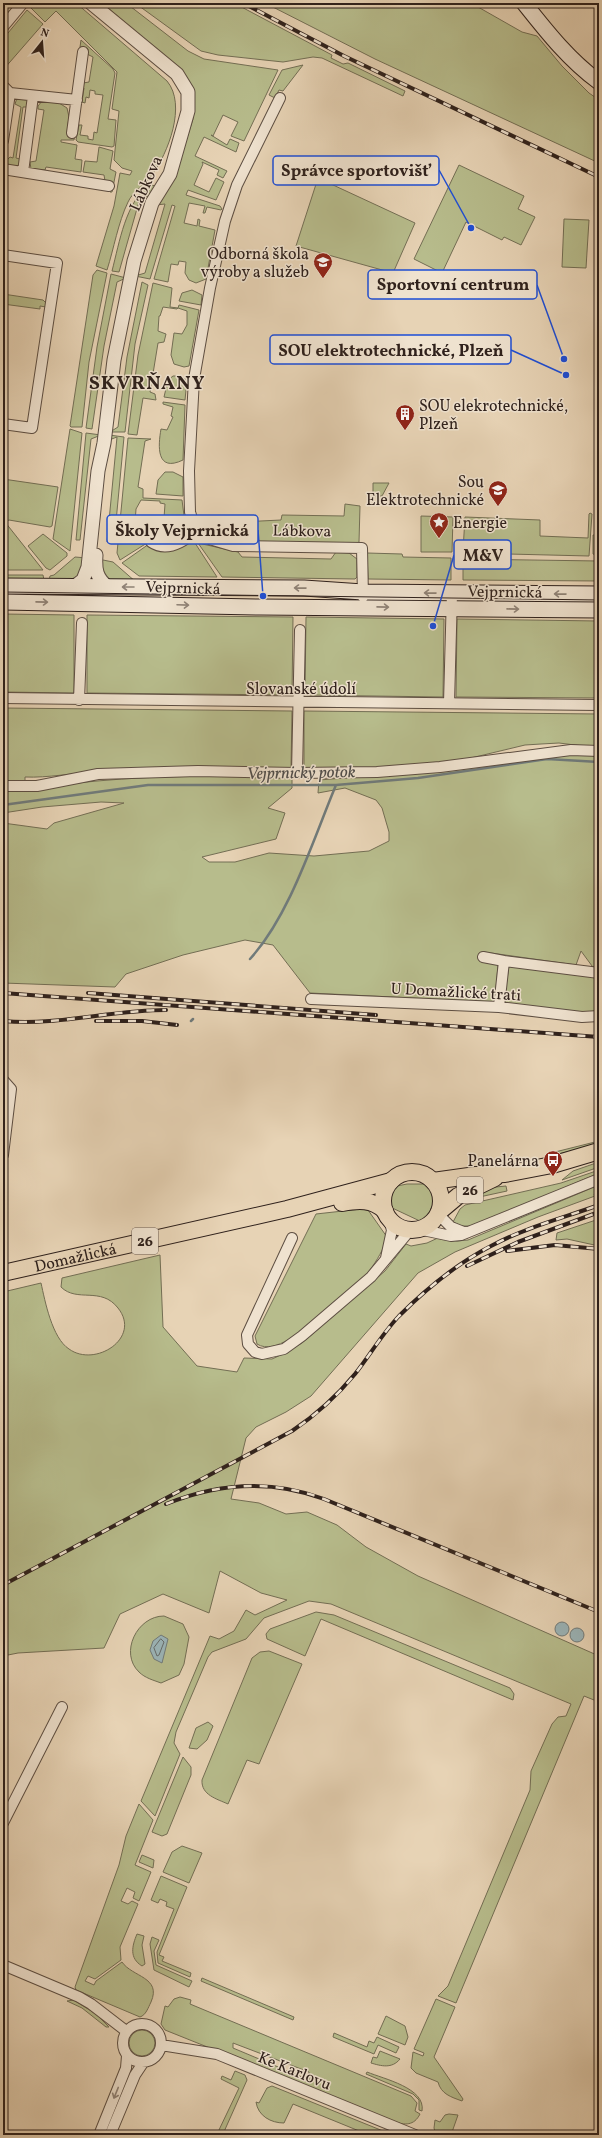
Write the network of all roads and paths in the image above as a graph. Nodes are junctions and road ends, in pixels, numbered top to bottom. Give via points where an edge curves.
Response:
1 (23, 3) edge
2 (91, 3) edge
3 (524, 3) edge
4 (3, 27) edge
5 (83, 52) dead end
6 (599, 82) edge
7 (6, 90) edge
8 (33, 96) junction
9 (280, 98) dead end
10 (77, 100) junction
11 (72, 133) dead end
12 (3, 141) edge
13 (3, 169) edge
14 (22, 172) junction
15 (109, 186) dead end
16 (3, 255) edge
17 (3, 424) edge
18 (104, 443) junction
19 (149, 526) dead end
20 (197, 530) junction
21 (3, 586) edge
22 (104, 586) junction
23 (74, 587) junction
24 (452, 593) junction
25 (599, 594) edge
26 (363, 599) junction
27 (3, 602) edge
28 (102, 603) junction
29 (451, 608) junction
30 (599, 610) edge
31 (82, 623) dead end
32 (300, 630) dead end
33 (3, 698) edge
34 (79, 700) junction
35 (297, 703) junction
36 (449, 703) junction
37 (599, 705) edge
38 (599, 751) edge
39 (297, 773) junction
40 (3, 786) edge
41 (484, 957) dead end
42 (504, 961) junction
43 (599, 974) edge
44 (311, 999) dead end
45 (499, 1007) junction
46 (599, 1016) edge
47 (3, 1080) edge
48 (599, 1151) edge
49 (3, 1155) edge
50 (504, 1174) junction
51 (599, 1179) edge
52 (392, 1181) junction
53 (433, 1181) junction
54 (287, 1209) junction
55 (438, 1213) junction
56 (387, 1214) junction
57 (414, 1229) junction
58 (468, 1233) junction
59 (292, 1238) dead end
60 (386, 1260) junction
61 (3, 1273) edge
62 (62, 1707) dead end
63 (3, 1823) edge
64 (3, 1965) edge
65 (126, 2031) junction
66 (161, 2045) junction
67 (127, 2056) junction
68 (143, 2063) junction
69 (99, 2135) edge
70 (110, 2135) edge
71 (415, 2135) edge

1 - 4 street
2 - 18 street, Lábkova via 177,74 188,92 188,111 181,140 166,181 148,212 134,261 114,360
3 - 6 main road via 554,41 583,71
5 - 10 street
7 - 8 street
7 - 12 street
8 - 10 street
8 - 14 street
9 - 20 street via 237,185 229,208 198,349 189,471 190,512
10 - 11 street
13 - 14 street, Lábkova
14 - 15 street, Lábkova
16 - 17 street via 57,263 32,428
18 - 22 street, Lábkova via 96,571
18 - 23 street, Lábkova via 98,471 88,567 83,580
19 - 20 street via 151,542 161,547 174,545
20 - 26 street, Lábkova via 206,538 234,546 362,548
21 - 23 main road, Vejprnická
22 - 23 main road, Vejprnická
26 -> 22 main road, Vejprnická via 304,588
22 - 28 street, Lábkova
25 -> 24 main road, Vejprnická
24 -> 26 main road, Vejprnická
24 - 29 street
28 -> 26 main road, Vejprnická via 260,607
26 -> 29 main road, Vejprnická
27 -> 28 main road, Vejprnická
29 -> 30 main road, Vejprnická
29 - 36 street
31 - 34 street
32 - 35 street
33 - 34 street, Slovanské údolí
34 - 35 street, Slovanské údolí
35 - 36 street, Slovanské údolí
35 - 39 street
36 - 37 street, Slovanské údolí
38 - 39 street via 571,750 377,772
39 - 40 street via 198,771 98,774 37,786
41 - 42 street
42 - 43 street
42 - 45 street
44 - 45 street, U Domažlické trati
45 - 46 street, U Domažlické trati via 582,1017
47 - 49 street via 12,1089
48 - 50 main road, 26 via 552,1165
50 - 53 main road, 26
50 - 55 main road, 26 via 458,1196
51 - 58 street
52 - 53 main road, Domažlická / 26 via 410,1172 422,1174
52 - 54 main road, Domažlická / 26
52 - 56 main road via 385,1192
53 - 55 main road, 26 via 440,1192
54 - 56 main road, Domažlická / 26 via 361,1200 376,1204
54 - 61 main road, Domažlická / 26
55 - 57 main road, 26 via 430,1224
55 - 58 street via 451,1227
56 - 57 main road, Domažlická / 26 via 398,1226
56 - 60 street via 392,1230
57 - 58 street via 451,1236
57 - 60 street
59 - 60 street via 248,1335 248,1344 255,1352 270,1353 284,1349 371,1277
62 - 63 street
64 - 65 street via 79,1996
65 - 66 street via 137,2024 149,2025 158,2033
65 - 67 street via 122,2044
66 - 68 street via 156,2057
66 - 71 street, Ke Karlovu via 217,2054
67 - 68 street via 133,2061
67 -> 69 street via 126,2068
68 - 70 street via 135,2075

